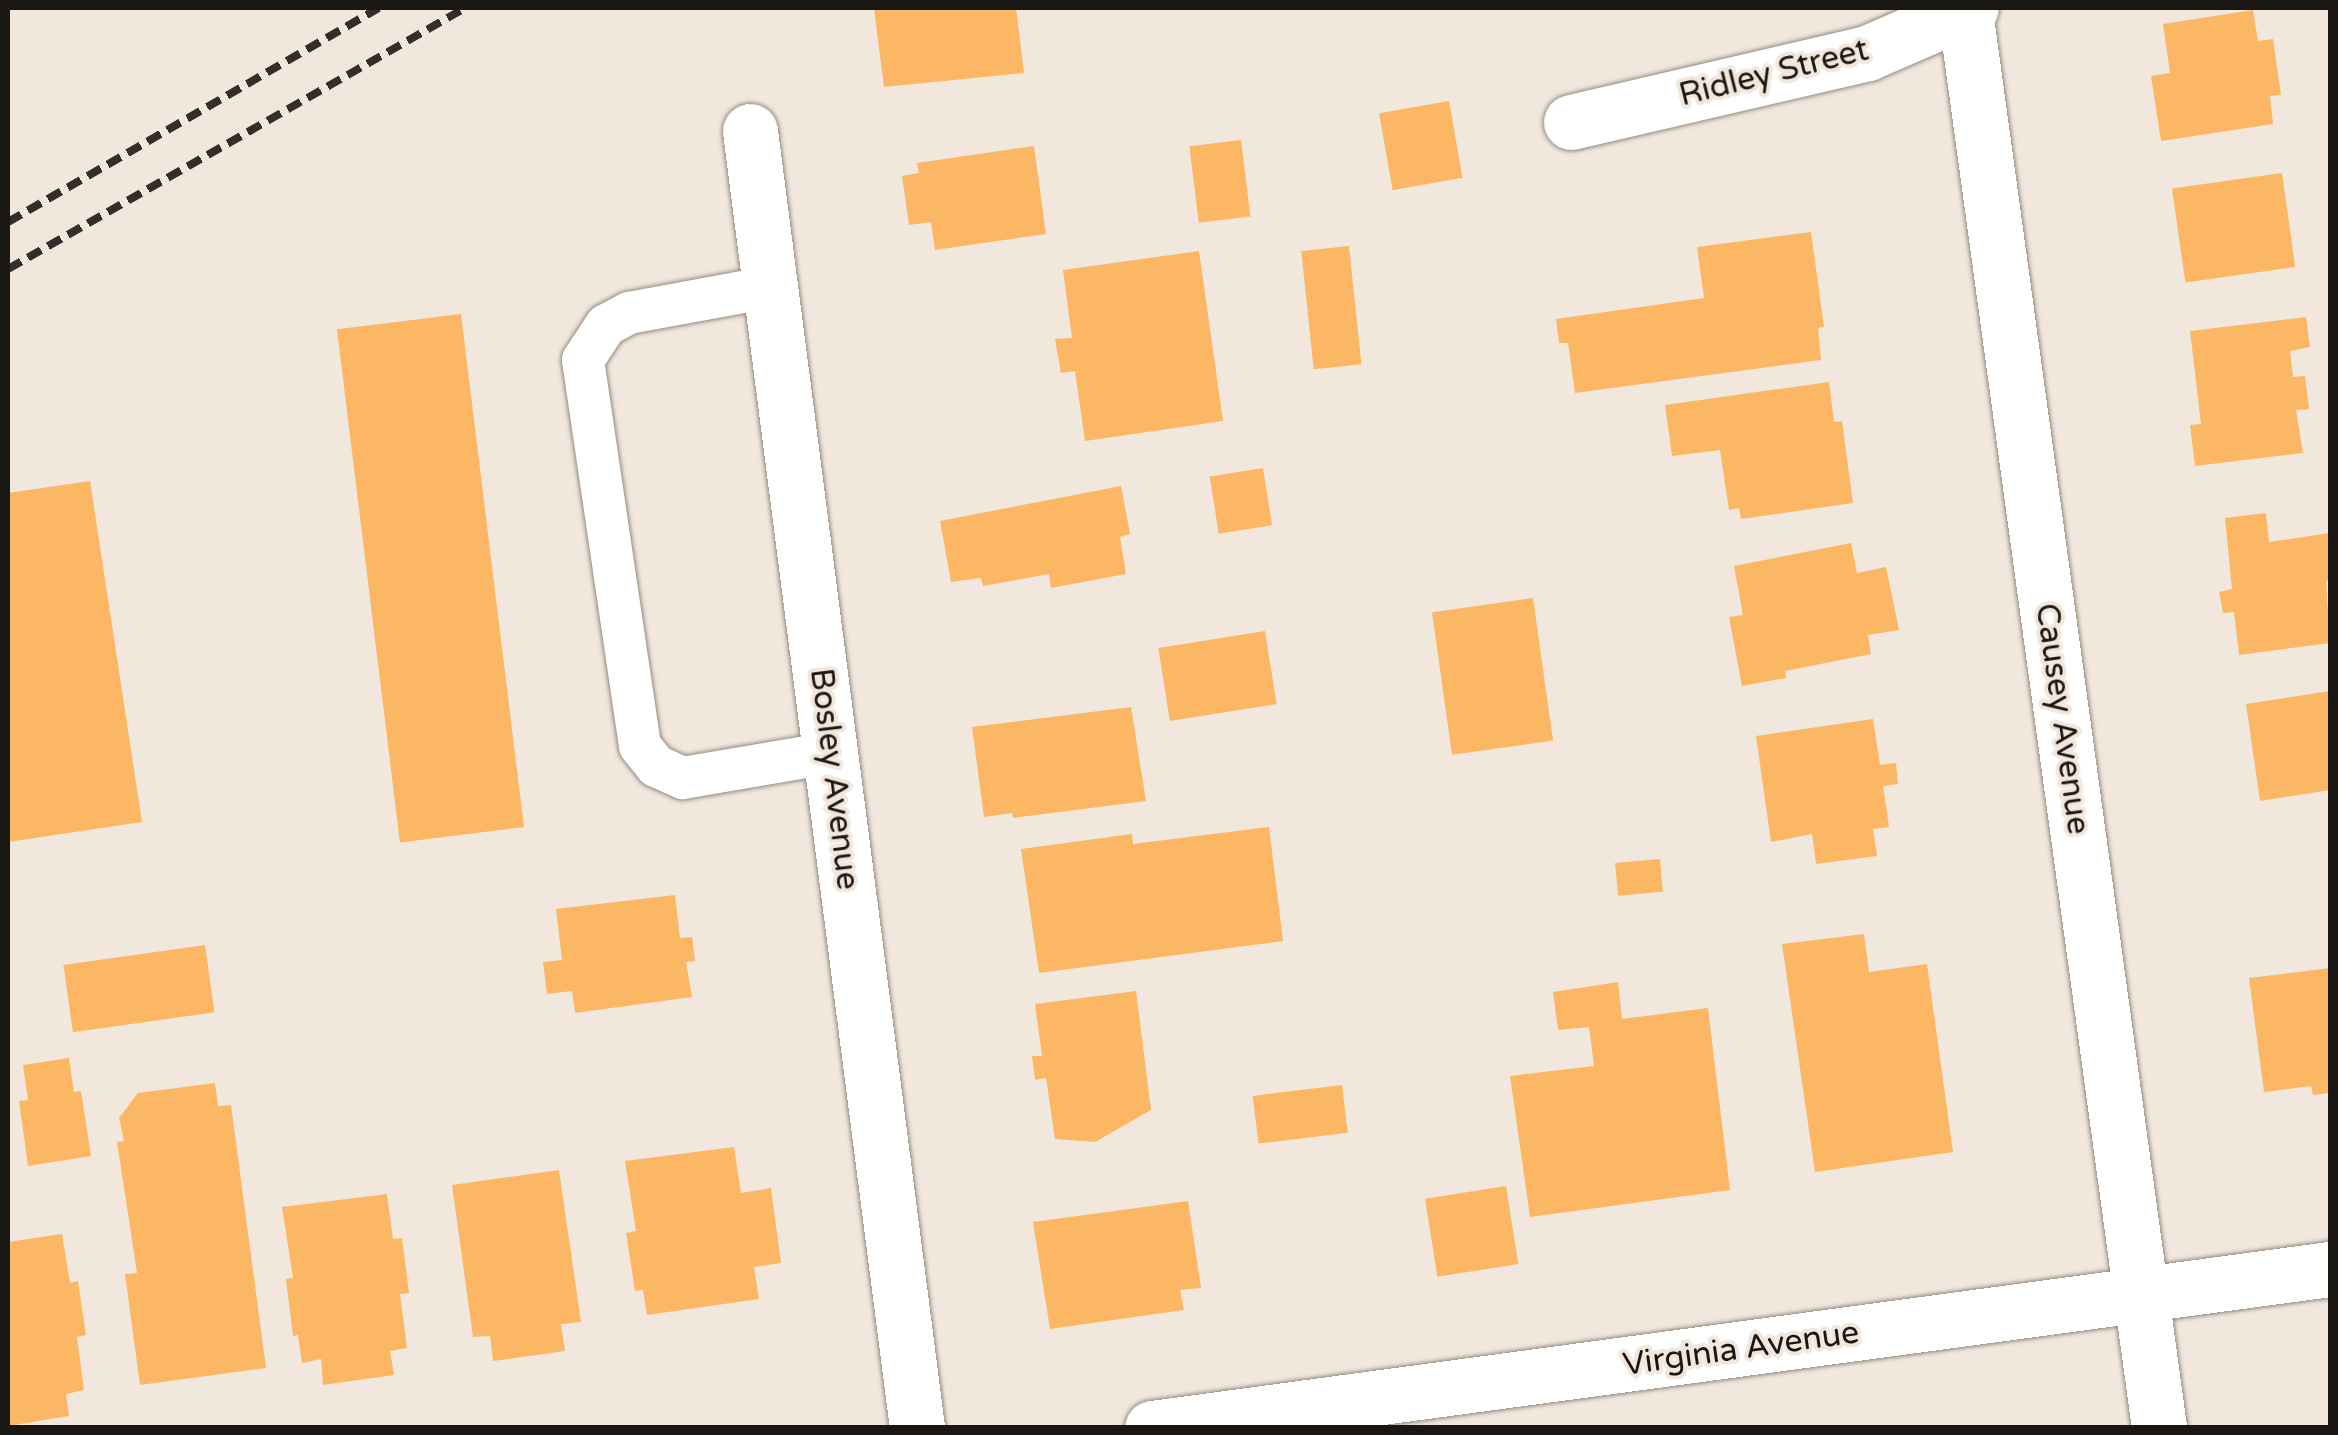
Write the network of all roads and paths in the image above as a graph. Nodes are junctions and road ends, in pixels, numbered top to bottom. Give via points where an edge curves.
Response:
1 (1968, 9) edge
2 (1571, 122) dead end
3 (750, 132) dead end
4 (770, 287) junction
5 (830, 754) junction
6 (2330, 1269) edge
7 (2141, 1296) junction
8 (917, 1428) edge
9 (1152, 1428) edge
10 (2159, 1428) edge

1 - 2 street, Ridley Street via 1867,53
1 - 7 street, Causey Avenue
3 - 4 street, Bosley Avenue
4 - 5 street, Bosley Avenue
4 - 5 lane via 630,313 606,325 582,360 640,746 656,766 683,778
5 - 8 street, Bosley Avenue
6 - 7 street, Virginia Avenue
7 - 9 street, Virginia Avenue
7 - 10 street, Causey Avenue

